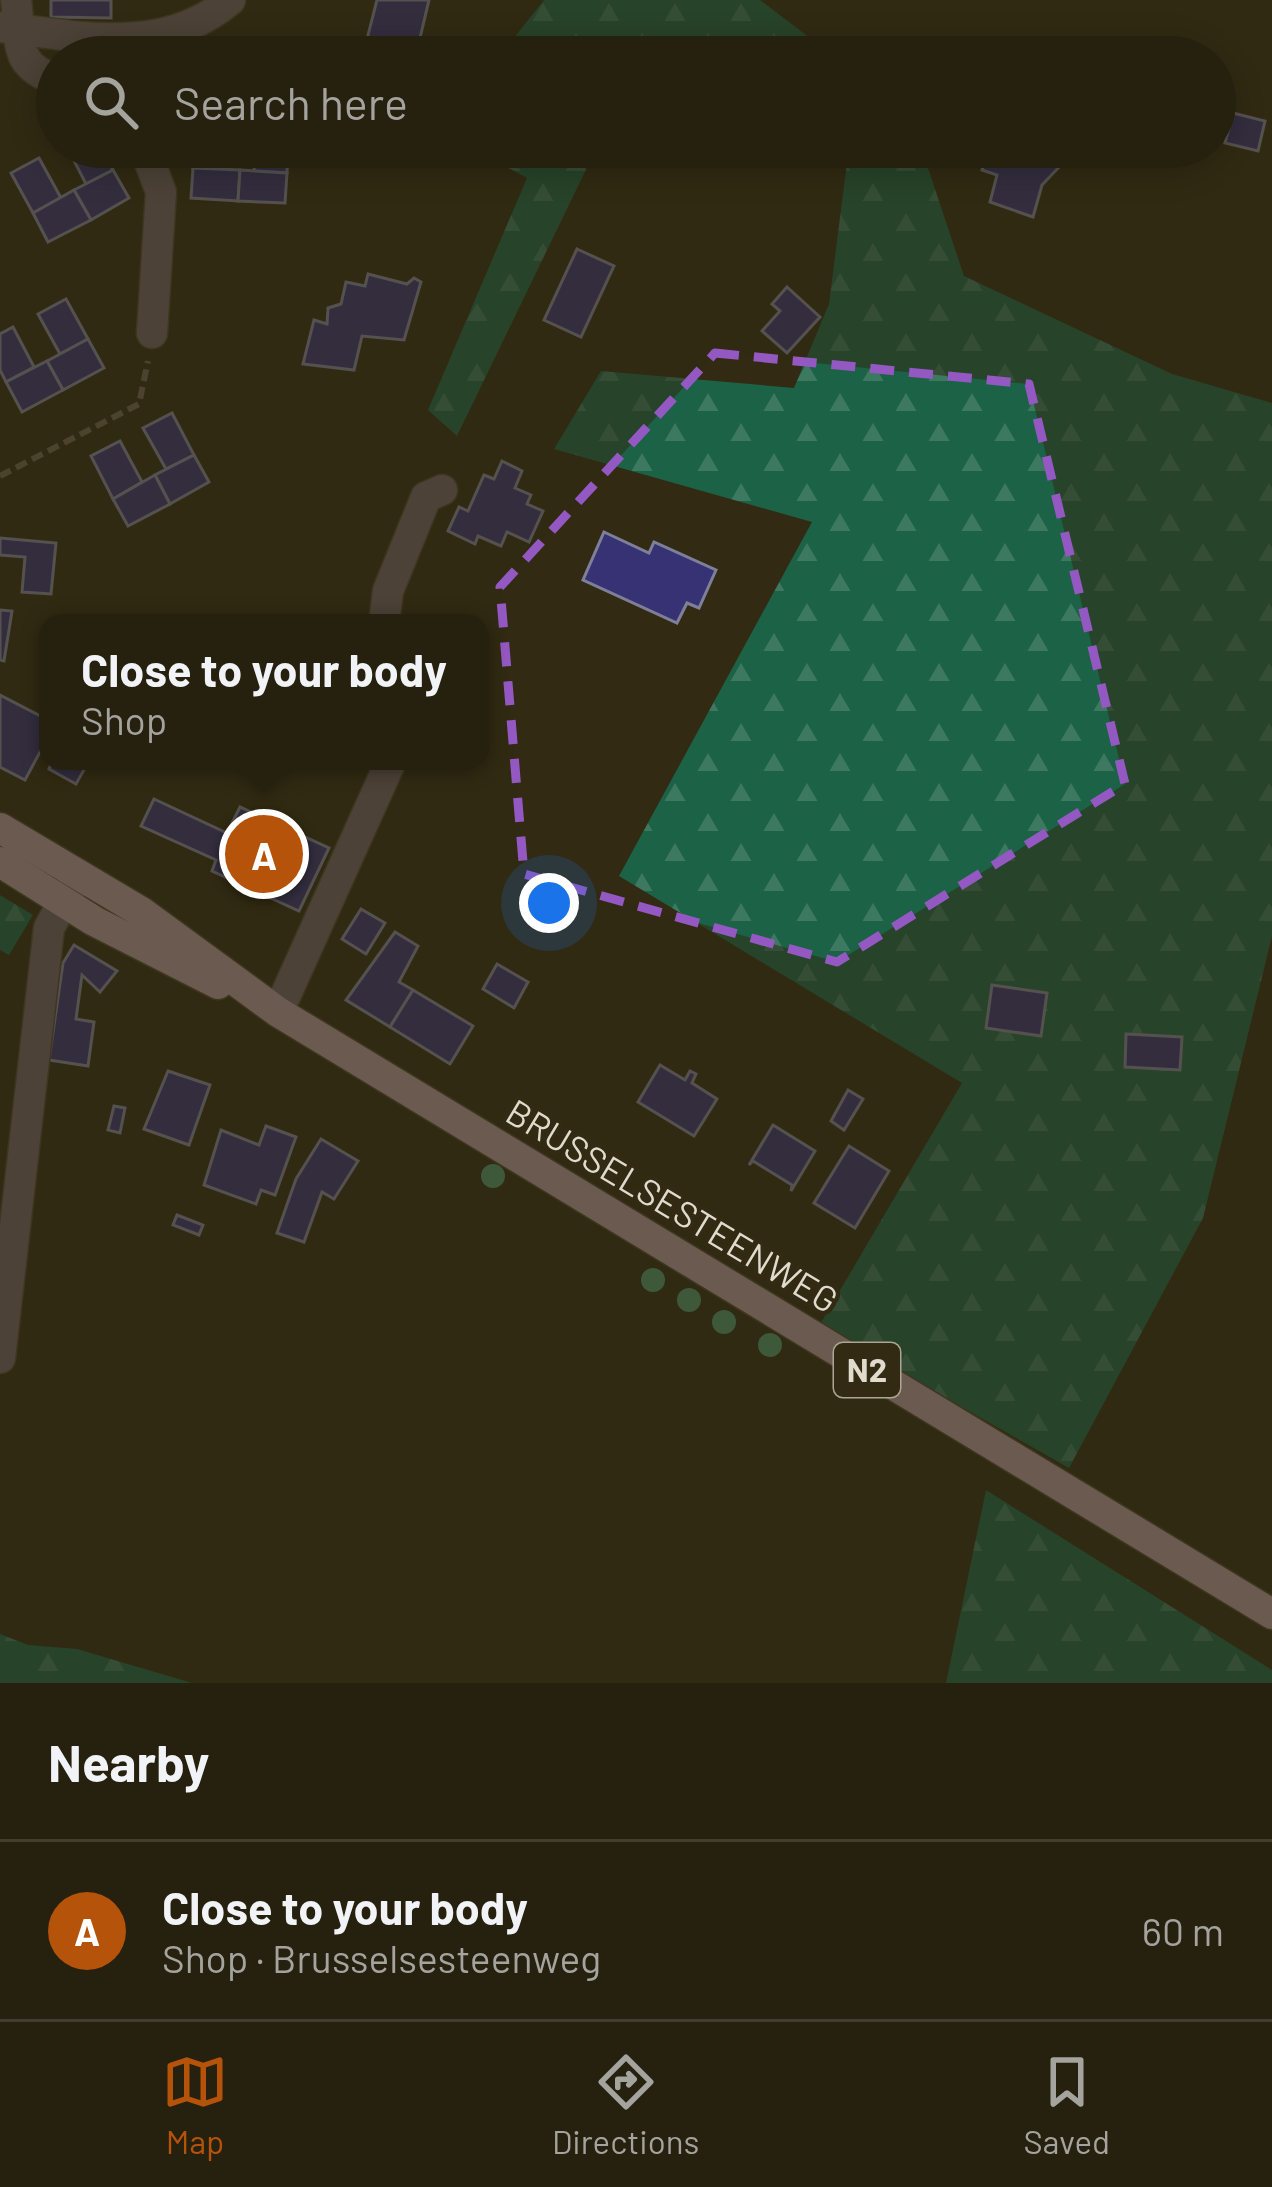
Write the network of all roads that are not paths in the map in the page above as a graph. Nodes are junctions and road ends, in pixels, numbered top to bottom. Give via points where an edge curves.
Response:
1 (230, 0) edge
2 (11, 19) edge
3 (74, 36) edge
4 (142, 36) edge
5 (36, 73) edge
6 (152, 168) edge
7 (152, 333) road end
8 (442, 490) dead end
9 (385, 614) edge
10 (387, 770) edge
11 (0, 828) edge
12 (0, 862) edge
13 (71, 888) junction
14 (278, 1012) junction
15 (0, 1358) edge
16 (1272, 1614) edge

1 - 4 street via 178,29
2 - 3 street
2 - 5 street
6 - 7 street via 161,192
8 - 9 street via 426,497
10 - 14 street
11 - 13 main road, BRUSSELSESTEENWEG / N2
12 - 13 main road, BRUSSELSESTEENWEG / N2
13 - 14 main road, BRUSSELSESTEENWEG / N2 via 142,913
13 - 15 street via 49,928
14 - 16 main road, BRUSSELSESTEENWEG / N2

